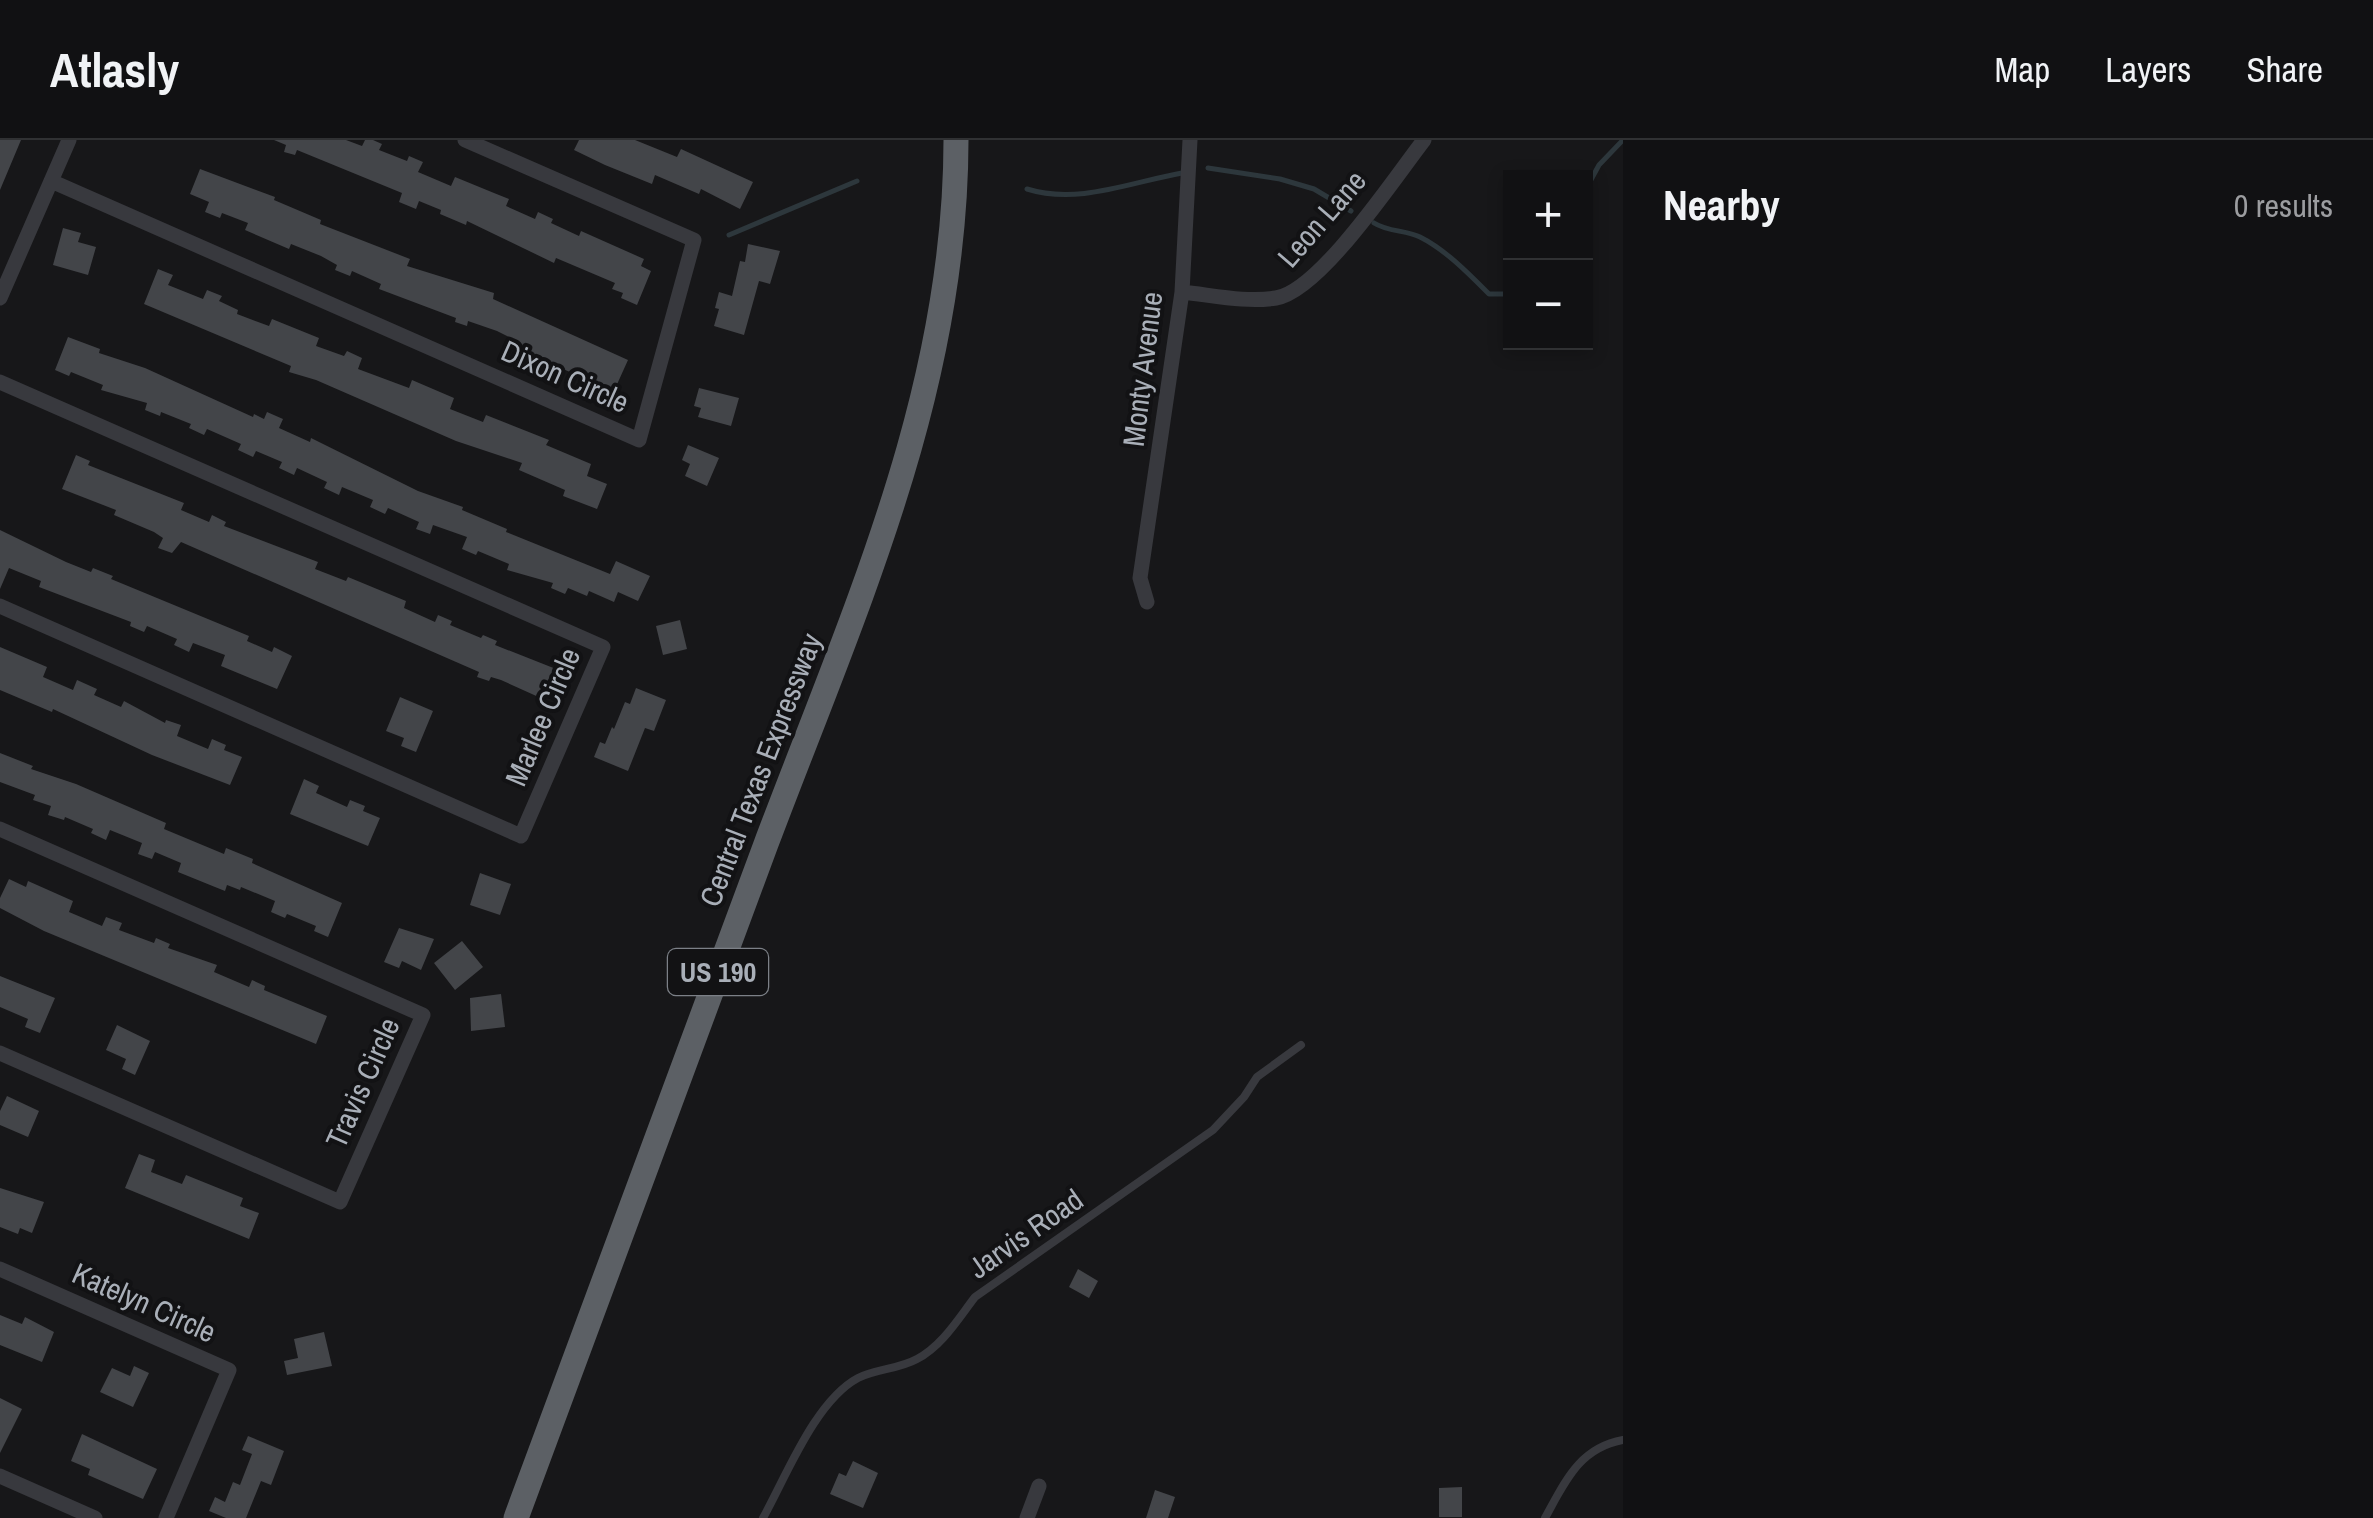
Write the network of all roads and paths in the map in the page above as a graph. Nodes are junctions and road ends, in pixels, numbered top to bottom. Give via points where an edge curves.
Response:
1 (69, 140) edge
2 (465, 140) edge
3 (952, 140) edge
4 (1190, 140) edge
5 (1424, 140) edge
6 (51, 181) junction
7 (1182, 292) junction
8 (0, 298) edge
9 (0, 382) edge
10 (1147, 602) dead end
11 (0, 606) edge
12 (0, 830) edge
13 (1300, 1046) dead end
14 (0, 1053) edge
15 (0, 1269) edge
16 (1623, 1440) edge
17 (0, 1476) edge
18 (1039, 1486) dead end
19 (95, 1518) edge
20 (166, 1518) edge
21 (516, 1518) edge
22 (763, 1518) edge
23 (1027, 1518) edge
24 (1544, 1518) edge

1 - 6 street
2 - 6 street, Dixon Circle via 694,240 640,440
3 - 21 highway, Central Texas Expressway / US 190 via 956,184 938,334 877,557
4 - 7 street, Monty Avenue
5 - 7 street, Leon Lane via 1338,250 1295,292 1263,299
6 - 8 street
7 - 10 street, Monty Avenue via 1140,578
9 - 11 street, Marlee Circle via 603,646 522,836
12 - 14 street, Travis Circle via 423,1014 340,1202
13 - 22 lane, Jarvis Road via 1257,1077 1213,1130 975,1297 947,1335 918,1359 858,1378 838,1394 812,1427
15 - 20 street, Katelyn Circle via 229,1370
16 - 24 lane via 1581,1459
17 - 19 street
18 - 23 street

